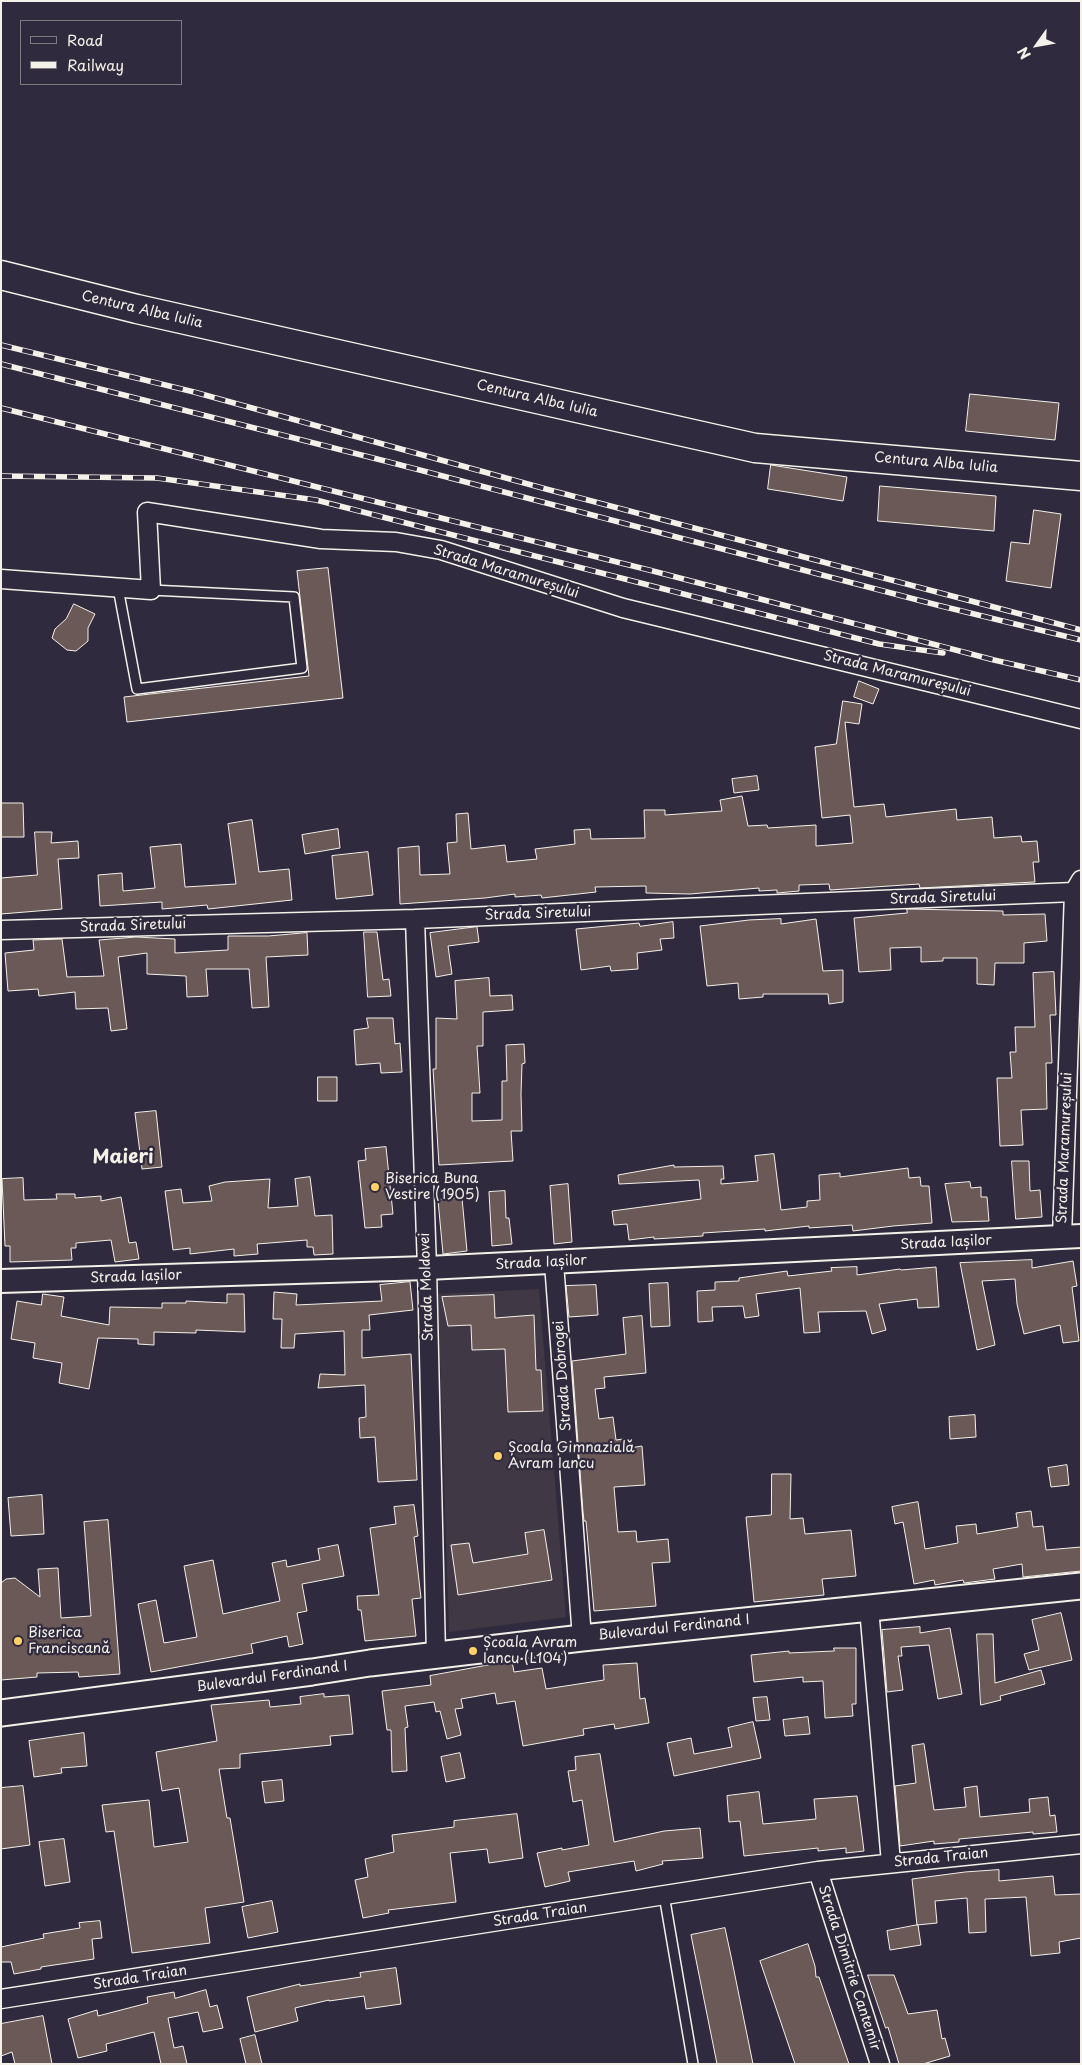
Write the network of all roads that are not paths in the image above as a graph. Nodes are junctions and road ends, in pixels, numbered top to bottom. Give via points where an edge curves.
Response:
1 (1, 275) edge
2 (1081, 476) edge
3 (1, 579) edge
4 (118, 588) junction
5 (151, 590) junction
6 (1081, 719) edge
7 (1078, 886) edge
8 (415, 918) junction
9 (1, 930) edge
10 (1071, 1237) edge
11 (554, 1263) junction
12 (427, 1268) junction
13 (1, 1281) edge
14 (1081, 1586) edge
15 (869, 1608) junction
16 (582, 1638) junction
17 (436, 1655) junction
18 (1, 1713) edge
19 (1081, 1844) edge
20 (892, 1863) junction
21 (818, 1871) junction
22 (664, 1895) junction
23 (1, 2000) edge
24 (693, 2064) edge
25 (880, 2064) edge

1 - 2 main road, Centura Alba Iulia via 137,309 755,448
3 - 4 street
4 - 5 street
4 - 5 lane via 137,689 302,668 294,597
5 - 6 street, Strada Maramureșului via 147,512 321,539 396,542 440,550 623,608
7 - 8 street, Strada Siretului
7 - 10 street, Strada Maramureșului
8 - 9 street, Strada Siretului
8 - 12 street, Strada Moldovei
10 - 11 street, Strada Iașilor
11 - 12 street, Strada Iașilor
11 - 16 street, Strada Dobrogei
12 - 13 street, Strada Iașilor
12 - 17 street, Strada Moldovei
14 - 15 main road, Bulevardul Ferdinand I
15 - 16 main road, Bulevardul Ferdinand I
15 - 20 street
16 - 17 main road, Bulevardul Ferdinand I
17 - 18 main road, Bulevardul Ferdinand I
19 - 20 street, Strada Traian
20 - 21 street, Strada Traian
21 - 22 street, Strada Traian
21 - 25 street, Strada Dimitrie Cantemir
22 - 23 street, Strada Traian
22 - 24 lane

